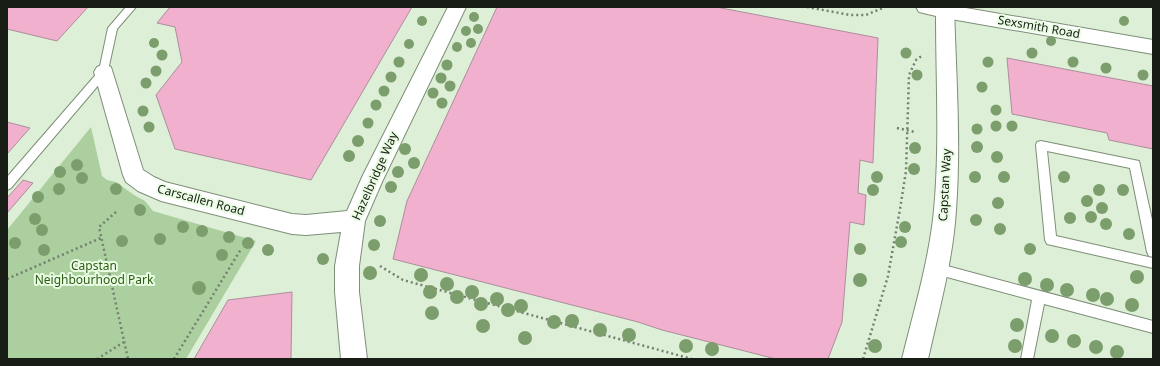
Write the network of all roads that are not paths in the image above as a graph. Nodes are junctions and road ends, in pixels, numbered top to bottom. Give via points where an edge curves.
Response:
1 (131, 7) edge
2 (457, 7) edge
3 (925, 7) edge
4 (945, 9) edge
5 (1153, 47) edge
6 (104, 72) junction
7 (7, 184) edge
8 (354, 221) junction
9 (1153, 252) edge
10 (1153, 263) edge
11 (936, 269) junction
12 (1039, 296) junction
13 (1153, 327) edge
14 (354, 359) edge
15 (915, 359) edge
16 (1028, 359) edge

1 - 6 lane via 113,28
2 - 8 street, Hazelbridge Way
3 - 4 street, Sexsmith Road
4 - 5 street, Sexsmith Road
4 - 11 street, Capstan Way via 948,166 945,212
6 - 7 lane
6 - 8 street, Carscallen Road via 134,174 146,184 161,191 292,224
8 - 14 street, Hazelbridge Way via 347,266 347,292
9 - 10 lane via 1135,164 1041,145 1051,240
11 - 12 lane
11 - 15 street, Capstan Way
12 - 13 lane
12 - 16 lane

